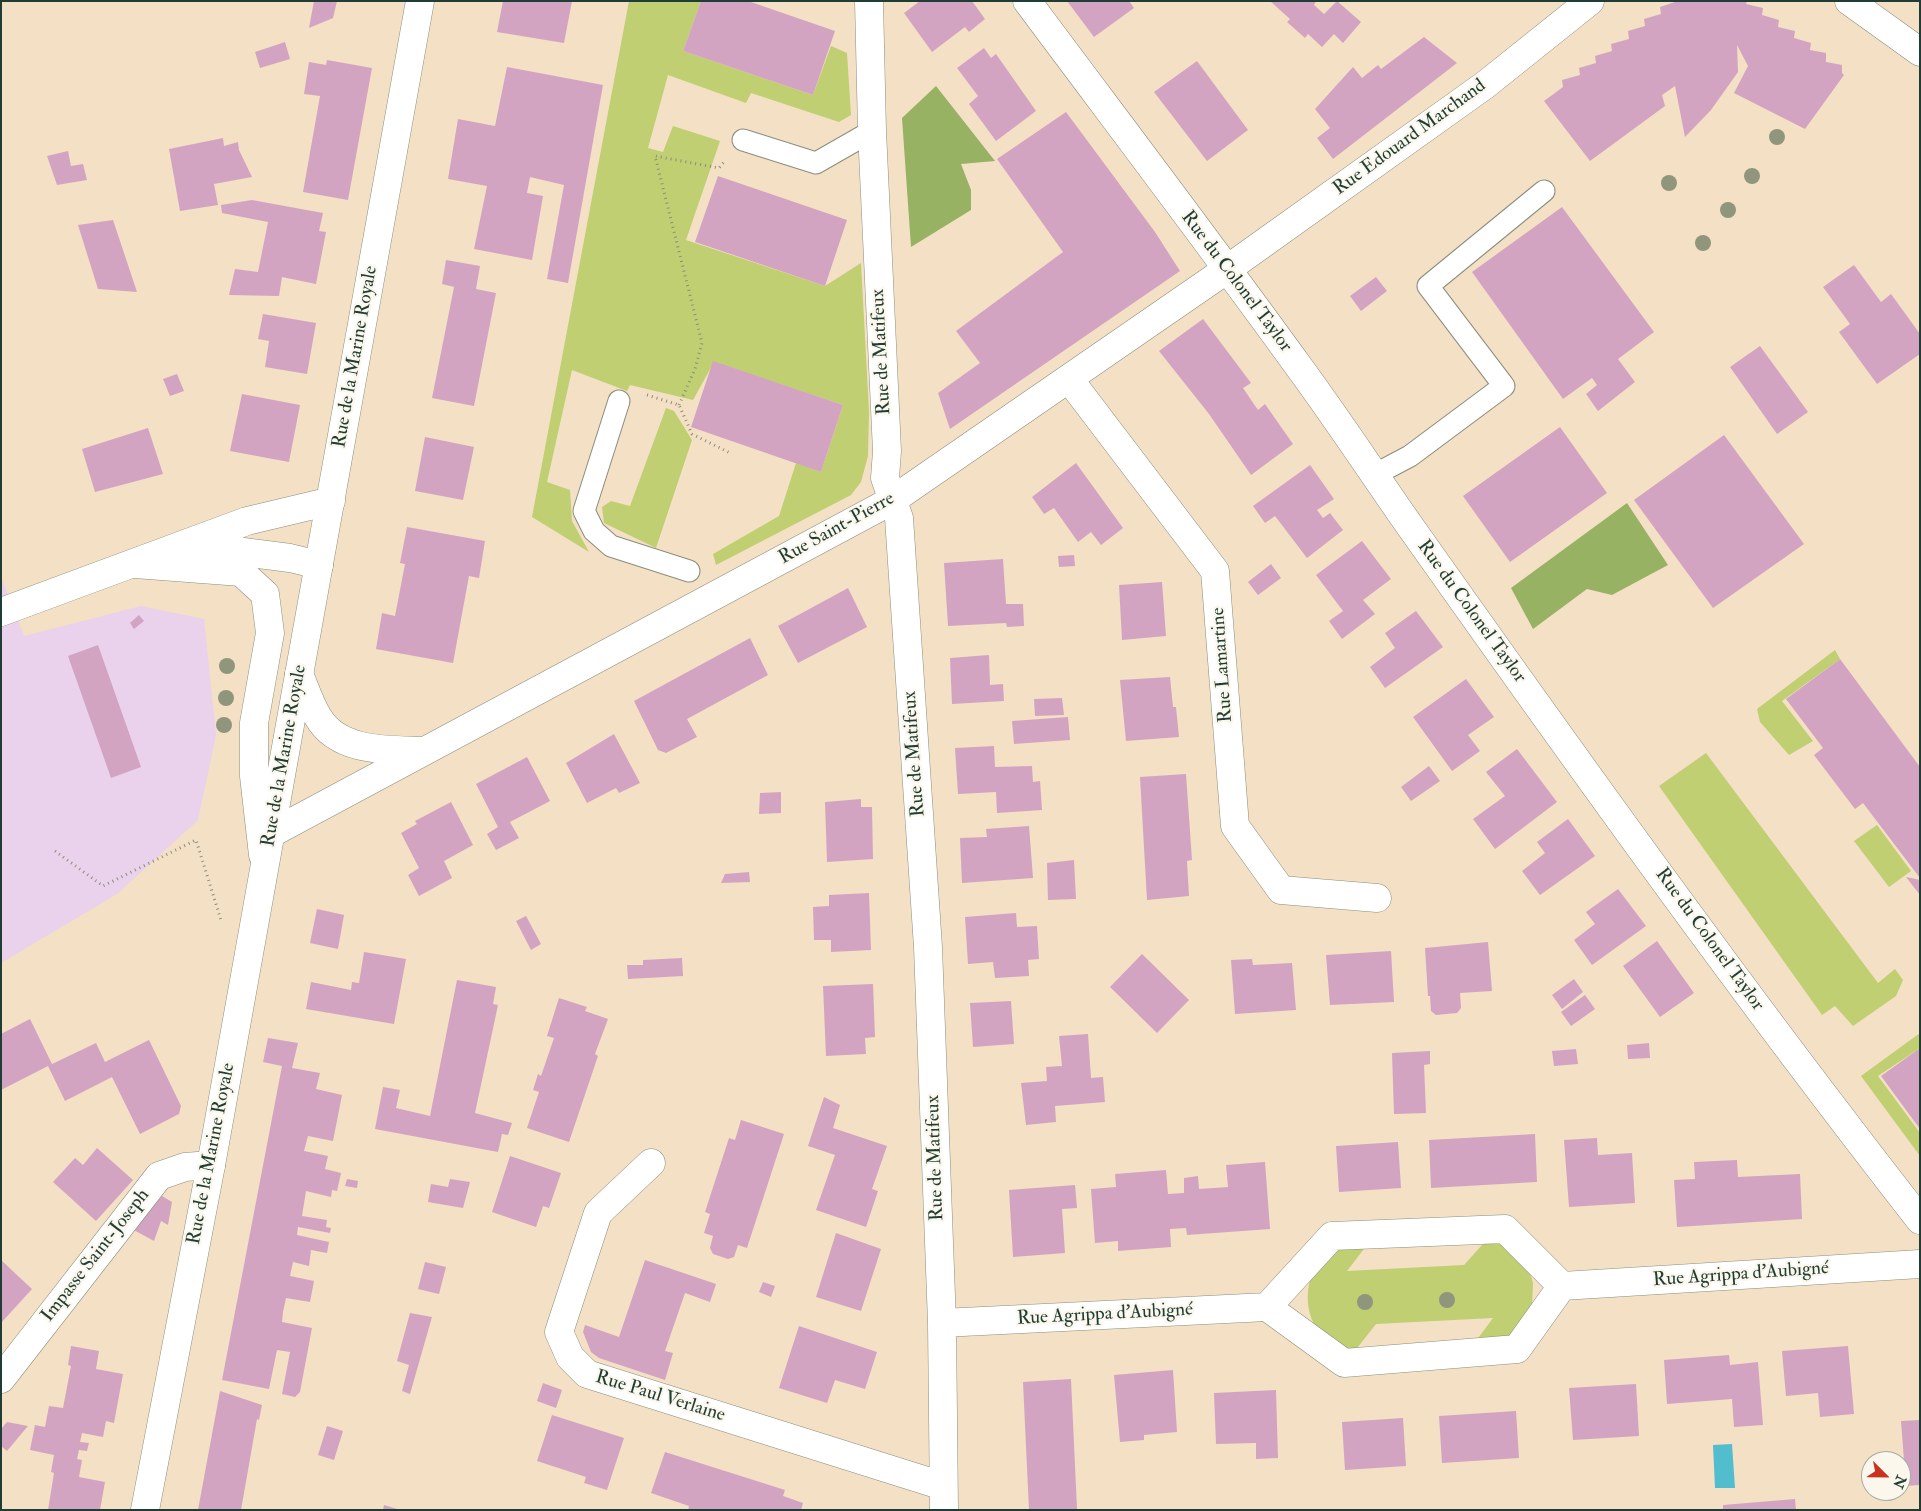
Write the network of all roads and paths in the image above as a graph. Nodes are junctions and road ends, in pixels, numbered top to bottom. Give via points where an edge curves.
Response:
1 (420, 1) edge
2 (869, 1) edge
3 (1027, 1) edge
4 (1590, 1) edge
5 (1849, 1) edge
6 (1920, 52) edge
7 (872, 131) junction
8 (743, 140) joint
9 (1544, 191) dead end
10 (1226, 270) junction
11 (1070, 379) junction
12 (619, 401) joint
13 (679, 405) junction
14 (730, 453) dead end
15 (1376, 474) junction
16 (331, 501) junction
17 (891, 501) junction
18 (135, 564) junction
19 (319, 565) junction
20 (689, 571) dead end
21 (1, 612) edge
22 (299, 674) junction
23 (424, 751) junction
24 (270, 834) junction
25 (55, 850) dead end
26 (264, 868) junction
27 (1377, 898) dead end
28 (252, 937) junction
29 (651, 1163) dead end
30 (211, 1164) junction
31 (1920, 1220) edge
32 (1920, 1264) edge
33 (1562, 1286) junction
34 (1268, 1307) junction
35 (942, 1323) junction
36 (1, 1379) edge
37 (943, 1498) edge
38 (145, 1510) edge

1 - 16 street, Rue de la Marine Royale
2 - 7 street, Rue de Matifeux
3 - 10 street, Rue du Colonel Taylor
4 - 10 street, Rue Edouard Marchand via 1485,85
5 - 6 street
7 - 8 lane via 816,162
7 - 17 street, Rue de Matifeux via 887,451 885,478
8 - 13 path via 718,168 655,156 702,343
9 - 15 lane via 1428,286 1504,386 1410,456
10 - 11 street, Rue Saint-Pierre
10 - 15 street, Rue du Colonel Taylor
11 - 17 street, Rue Saint-Pierre
11 - 27 street, Rue Lamartine via 1215,570 1235,826 1281,890
12 - 13 path via 637,392
12 - 20 lane via 584,511 594,531 610,546
13 - 14 path via 692,434
15 - 31 street, Rue du Colonel Taylor via 1408,524 1599,790 1816,1087
16 - 18 street via 247,521
16 - 19 street, Rue de la Marine Royale
17 - 23 street, Rue Saint-Pierre
17 - 35 street, Rue de Matifeux via 899,518 928,947
18 - 19 street via 235,552
18 - 21 street
18 - 26 street via 241,572 265,594 270,633 254,723 254,776
19 - 22 street, Rue de la Marine Royale
22 - 23 street via 318,718 338,738 373,749
22 - 24 street, Rue de la Marine Royale
23 - 24 street, Rue Saint-Pierre
24 - 26 street, Rue de la Marine Royale
25 - 28 path via 103,886 196,840 225,931
26 - 28 street, Rue de la Marine Royale
28 - 30 street, Rue de la Marine Royale
29 - 37 street, Rue Paul Verlaine via 598,1213 559,1332 570,1357 587,1374
30 - 36 street, Impasse Saint-Joseph via 185,1167 158,1176
30 - 38 street, Rue de la Marine Royale
32 - 33 street, Rue Agrippa d'Aubigné
33 - 34 street via 1517,1350 1344,1363
33 - 34 street via 1505,1229 1332,1236
34 - 35 street, Rue Agrippa d'Aubigné
35 - 37 street, Rue de Matifeux

